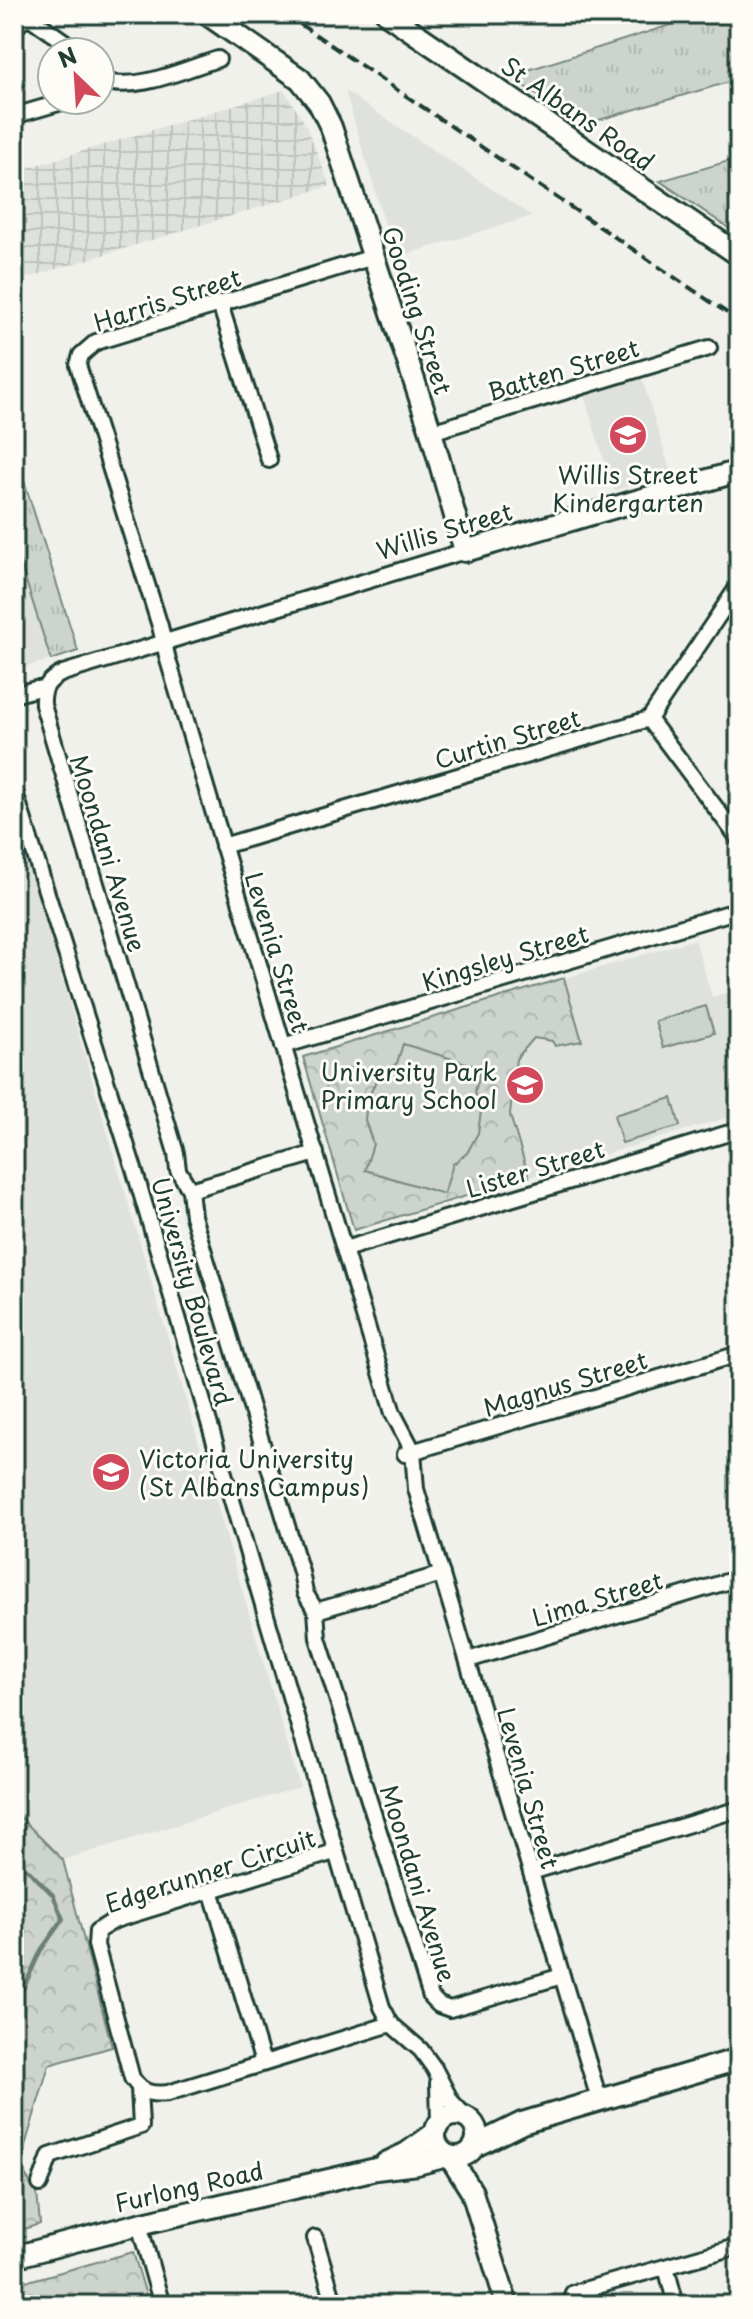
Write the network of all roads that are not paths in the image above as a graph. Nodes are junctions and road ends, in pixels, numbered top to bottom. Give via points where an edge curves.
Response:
1 (207, 14) edge
2 (26, 15) edge
3 (399, 17) edge
4 (14, 29) edge
5 (56, 36) edge
6 (218, 59) dead end
7 (116, 85) edge
8 (36, 110) edge
9 (14, 116) edge
10 (739, 255) edge
11 (373, 257) junction
12 (220, 304) junction
13 (709, 348) dead end
14 (431, 432) junction
15 (269, 460) dead end
16 (739, 472) edge
17 (465, 551) junction
18 (739, 585) edge
19 (163, 641) junction
20 (44, 689) junction
21 (14, 695) edge
22 (649, 719) junction
23 (14, 789) edge
24 (739, 839) edge
25 (223, 846) junction
26 (739, 910) edge
27 (283, 1046) junction
28 (739, 1130) edge
29 (316, 1153) junction
30 (195, 1189) junction
31 (345, 1249) junction
32 (739, 1354) edge
33 (409, 1453) junction
34 (442, 1574) junction
35 (739, 1578) edge
36 (320, 1610) junction
37 (468, 1660) junction
38 (739, 1809) edge
39 (334, 1852) junction
40 (531, 1872) junction
41 (211, 1890) junction
42 (562, 1976) junction
43 (391, 2024) junction
44 (739, 2059) edge
45 (263, 2063) junction
46 (434, 2068) junction
47 (139, 2088) junction
48 (599, 2099) junction
49 (470, 2120) junction
50 (522, 2123) junction
51 (437, 2128) junction
52 (474, 2147) junction
53 (449, 2156) junction
54 (376, 2169) junction
55 (40, 2184) dead end
56 (472, 2192) junction
57 (139, 2224) junction
58 (315, 2238) dead end
59 (739, 2246) edge
60 (14, 2257) edge
61 (666, 2267) junction
62 (573, 2293) dead end
63 (162, 2305) edge
64 (335, 2305) edge
65 (507, 2305) edge
66 (676, 2305) edge

1 - 11 main road, Gooding Street via 311,90 331,127
2 - 4 street
2 - 5 street
3 - 10 main road, St Albans Road
6 - 7 street
8 - 9 street
11 - 12 street, Harris Street
11 - 14 main road, Gooding Street
12 - 15 street
12 - 19 street, Harris Street via 96,342 78,365
13 - 14 street, Batten Street
14 - 17 main road, Gooding Street
16 - 17 main road, Willis Street
17 - 19 street, Willis Street
18 - 22 street
19 - 20 street via 63,673
19 - 25 street, Levenia Street
20 - 21 street
20 - 30 street, Moondani Avenue via 45,717 178,1170
22 - 24 street
22 - 25 street, Curtin Street
23 - 39 street, University Boulevard via 134,1169
25 - 27 street, Levenia Street
26 - 27 street, Kingsley Street
27 - 29 street, Levenia Street
28 - 31 street, Lister Street
29 - 30 street
29 - 31 street, Levenia Street
30 - 36 street, Moondani Avenue via 191,1208 305,1593
31 - 33 street, Levenia Street via 394,1429
32 - 33 street, Magnus Street
33 - 34 street, Levenia Street via 408,1476
34 - 36 street
34 - 37 street, Levenia Street
35 - 37 street, Lima Street
36 - 42 street, Moondani Avenue via 318,1638 431,1997 450,2009
37 - 40 street, Levenia Street
38 - 40 street
39 - 41 street, Edgerunner Circuit
39 - 43 street, University Boulevard
40 - 42 street, Levenia Street
41 - 45 street
41 - 47 street, Edgerunner Circuit via 115,1920 97,1931 100,1960
42 - 48 street, Levenia Street
43 - 45 street
43 - 46 street, University Boulevard
44 - 48 main road
45 - 47 street via 168,2093 153,2095
46 - 49 street, University Boulevard via 451,2101
46 - 51 street via 440,2092
47 - 55 street via 141,2126 50,2156
48 - 50 main road
49 - 50 main road
49 - 51 main road via 456,2115
49 - 52 main road via 476,2130
50 - 52 main road
51 - 53 main road via 437,2146
51 - 54 main road, Furlong Road via 407,2153
52 - 53 main road via 463,2156
52 - 56 main road
53 - 54 main road, Furlong Road
53 - 56 main road
54 - 57 main road, Furlong Road
56 - 65 main road
57 - 60 main road, Furlong Road
57 - 63 street
58 - 64 street
59 - 61 street
61 - 62 street
61 - 66 street

